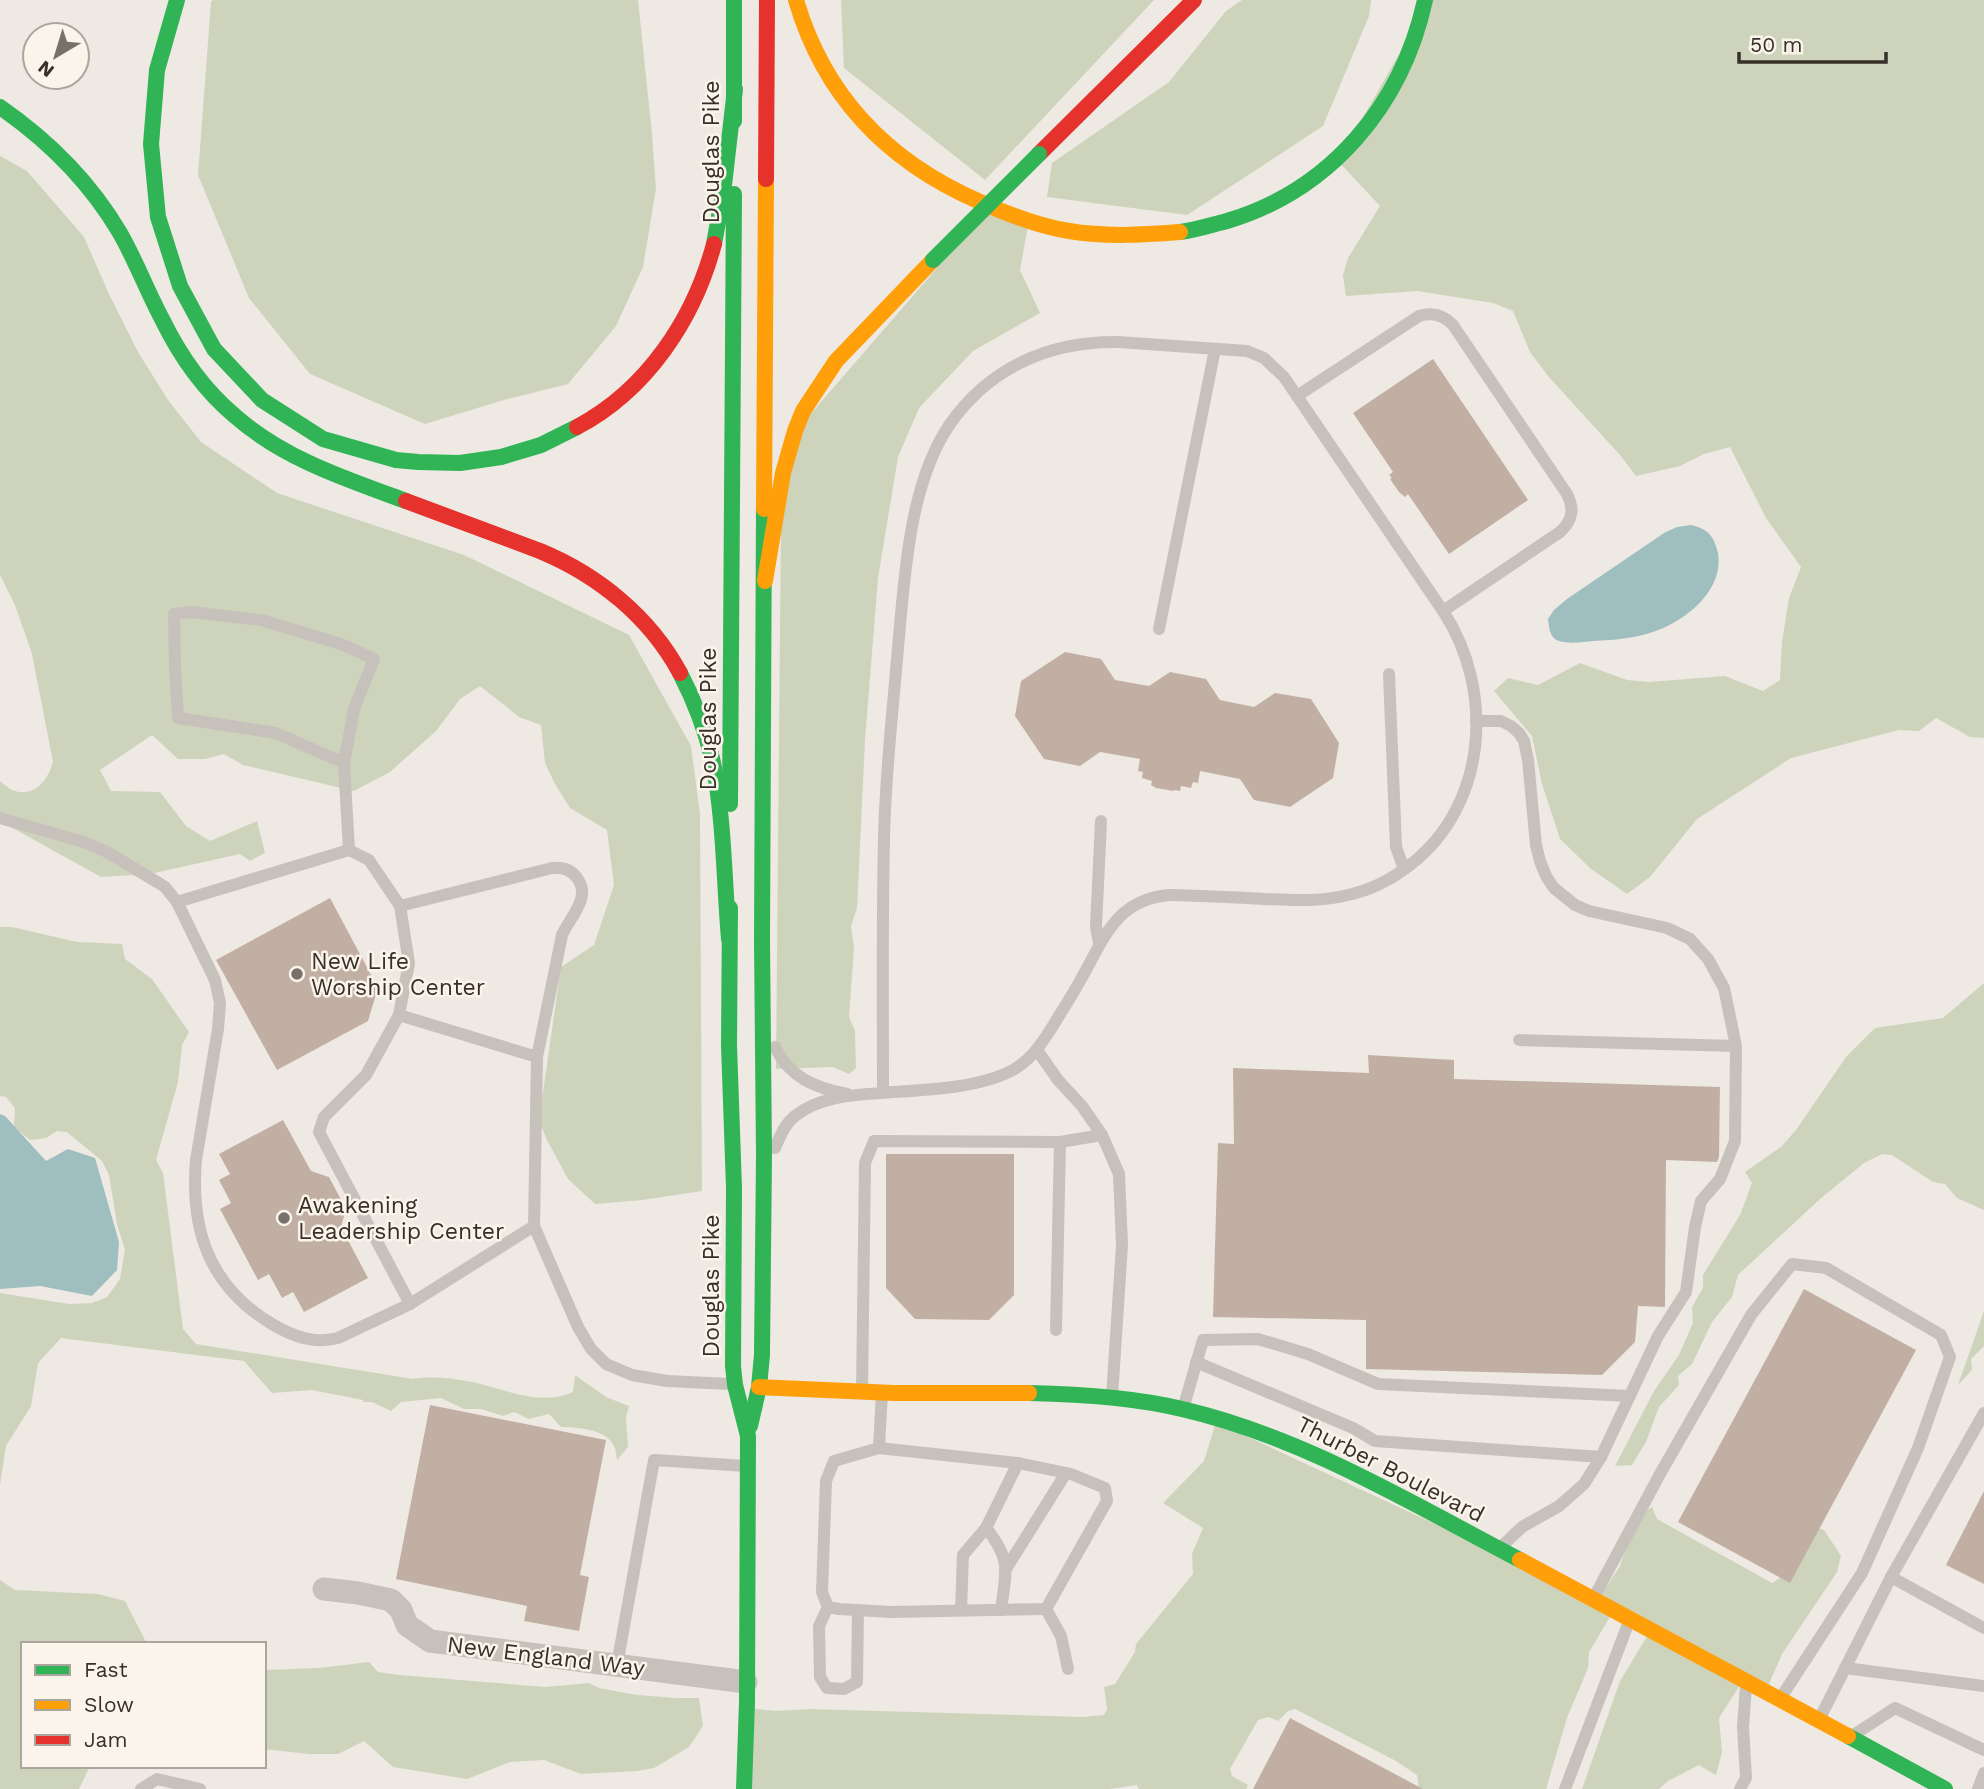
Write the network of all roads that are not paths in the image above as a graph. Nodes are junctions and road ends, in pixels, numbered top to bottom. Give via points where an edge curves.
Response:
1 (177, 0) edge
2 (734, 0) edge
3 (767, 0) edge
4 (796, 0) edge
5 (1194, 0) edge
6 (1425, 0) edge
7 (735, 89) junction
8 (0, 107) edge
9 (1214, 349) junction
10 (1297, 396) junction
11 (765, 581) junction
12 (1443, 611) junction
13 (1159, 629) dead end
14 (1389, 674) dead end
15 (1476, 721) junction
16 (344, 763) junction
17 (0, 818) edge
18 (1101, 821) dead end
19 (349, 850) junction
20 (1404, 870) junction
21 (177, 902) junction
22 (400, 906) junction
23 (729, 939) junction
24 (1099, 943) junction
25 (762, 1012) junction
26 (398, 1015) junction
27 (1519, 1040) dead end
28 (1736, 1046) junction
29 (1037, 1050) junction
30 (537, 1057) junction
31 (883, 1093) junction
32 (850, 1095) junction
33 (1102, 1135) junction
34 (1060, 1142) junction
35 (764, 1190) junction
36 (534, 1226) junction
37 (410, 1304) junction
38 (1056, 1330) dead end
39 (1196, 1362) junction
40 (735, 1385) junction
41 (760, 1387) junction
42 (862, 1392) junction
43 (882, 1392) junction
44 (1630, 1396) junction
45 (1112, 1397) junction
46 (1183, 1409) junction
47 (1984, 1413) edge
48 (747, 1436) junction
49 (879, 1448) junction
50 (1601, 1457) junction
51 (1018, 1463) junction
52 (747, 1466) junction
53 (1066, 1473) junction
54 (986, 1528) junction
55 (1499, 1549) junction
56 (1006, 1569) junction
57 (1891, 1577) junction
58 (324, 1589) dead end
59 (1593, 1599) junction
60 (828, 1607) junction
61 (1046, 1609) junction
62 (858, 1610) junction
63 (961, 1610) junction
64 (1001, 1610) junction
65 (1631, 1619) junction
66 (1984, 1628) edge
67 (617, 1665) junction
68 (1845, 1668) junction
69 (1068, 1669) dead end
70 (1746, 1681) junction
71 (746, 1682) junction
72 (1984, 1686) edge
73 (1780, 1699) junction
74 (1818, 1721) junction
75 (1850, 1737) junction
76 (1984, 1750) edge
77 (1984, 1773) edge
78 (141, 1789) edge
79 (200, 1789) edge
80 (744, 1789) edge
81 (1565, 1789) edge
82 (1740, 1789) edge
83 (1945, 1789) edge
84 (1978, 1789) edge

1 - 7 main road via 152,90 149,155 163,239 182,292 208,340 257,395 318,436 387,459 456,463 521,452 593,418 634,385 674,336 705,275 718,227
2 - 7 main road, Douglas Pike
3 - 11 main road, Douglas Pike
4 - 6 main road via 813,48 841,95 874,134 924,173 983,205 1027,221 1070,231 1143,236 1233,221 1287,197 1320,174 1363,131 1389,95 1409,55
5 - 11 main road, bridge via 933,260 824,377 804,410 785,465
7 - 23 main road, Douglas Pike
8 - 23 main road via 50,145 94,194 121,235 183,356 238,418 279,449 330,473 560,559 613,592 646,623 687,685 711,756
9 - 10 lane via 1247,351 1264,358
9 - 13 lane
9 - 31 lane via 1099,342 1045,351 1012,367 972,399 933,456 908,552 887,783
10 - 12 lane
10 - 12 lane via 1419,316 1441,315 1453,325 1572,509 1560,532
11 - 25 main road, Douglas Pike
12 - 15 lane via 1466,656
14 - 20 lane via 1396,847
15 - 20 lane via 1473,762 1462,802 1439,837
15 - 28 lane via 1502,721 1524,741 1536,845 1554,888 1589,911 1667,928 1690,939 1724,988
16 - 16 lane via 276,733 178,718 174,614 261,620 374,659 354,709
16 - 19 lane
17 - 21 lane via 107,852 165,887
18 - 24 lane
19 - 21 lane
19 - 22 lane via 369,860
20 - 24 lane via 1366,890 1319,900 1158,896 1124,913
21 - 37 lane via 218,990 220,1017 194,1181 197,1221 214,1269 250,1309 302,1339 338,1338
22 - 26 lane via 409,963
22 - 30 lane via 552,868 564,868 576,876 581,902 562,935
23 - 40 main road, Douglas Pike
24 - 29 lane
25 - 32 lane via 777,1052 791,1071 817,1086
25 - 35 main road, Douglas Pike
26 - 30 lane
26 - 37 lane via 366,1075 324,1117 319,1132
27 - 28 lane
28 - 44 lane via 1735,1141 1720,1179 1700,1201 1686,1292 1658,1336
29 - 31 lane via 1016,1069 987,1081
29 - 33 lane
30 - 36 lane
31 - 32 lane
32 - 35 lane via 805,1109 790,1121 772,1154
33 - 34 lane
33 - 45 lane via 1119,1174 1122,1245
34 - 38 lane
34 - 42 lane via 874,1141 866,1163
35 - 41 main road, Douglas Pike
36 - 37 lane
36 - 40 lane via 578,1327 607,1364 632,1375 667,1381
39 - 44 lane via 1203,1340 1258,1339 1308,1354 1378,1384
39 - 46 lane
39 - 50 lane via 1375,1441
40 - 41 lane
40 - 48 main road, Douglas Pike
41 - 42 main road, Thurber Boulevard
41 - 48 main road, Douglas Pike
42 - 43 main road, Thurber Boulevard
43 - 45 main road, Thurber Boulevard
43 - 49 lane
44 - 50 lane
45 - 46 main road, Thurber Boulevard
46 - 55 main road, Thurber Boulevard via 1271,1435 1339,1465
47 - 57 lane
48 - 52 main road, Douglas Pike
49 - 51 lane
49 - 60 lane via 834,1461 826,1481 822,1592
50 - 55 lane via 1574,1494 1521,1527
51 - 53 lane
51 - 54 lane
52 - 67 lane via 654,1460
52 - 71 main road, Douglas Pike
53 - 56 lane
53 - 61 lane via 1105,1488 1107,1501
54 - 56 lane via 999,1545
54 - 63 lane via 963,1555
55 - 59 main road, Thurber Boulevard
56 - 64 lane
57 - 66 lane
57 - 68 lane
58 - 67 street, New England Way via 391,1600 407,1625 430,1641
59 - 65 main road, Thurber Boulevard
59 - 73 lane via 1759,1305 1792,1264 1826,1268 1941,1335 1950,1357 1919,1448 1862,1573
60 - 62 lane
60 - 62 lane via 820,1626 820,1677 827,1688 844,1689 857,1682
61 - 64 lane
61 - 69 lane via 1061,1636
62 - 63 lane
63 - 64 lane
65 - 70 main road, Thurber Boulevard
65 - 81 lane
67 - 71 street, New England Way
68 - 72 lane
68 - 74 lane
70 - 73 main road, Thurber Boulevard
70 - 82 lane via 1746,1777
71 - 80 main road, Douglas Pike
73 - 74 main road, Thurber Boulevard
74 - 75 main road, Thurber Boulevard
75 - 76 lane via 1895,1708
75 - 83 main road, Thurber Boulevard
77 - 84 lane
78 - 79 lane via 157,1779

